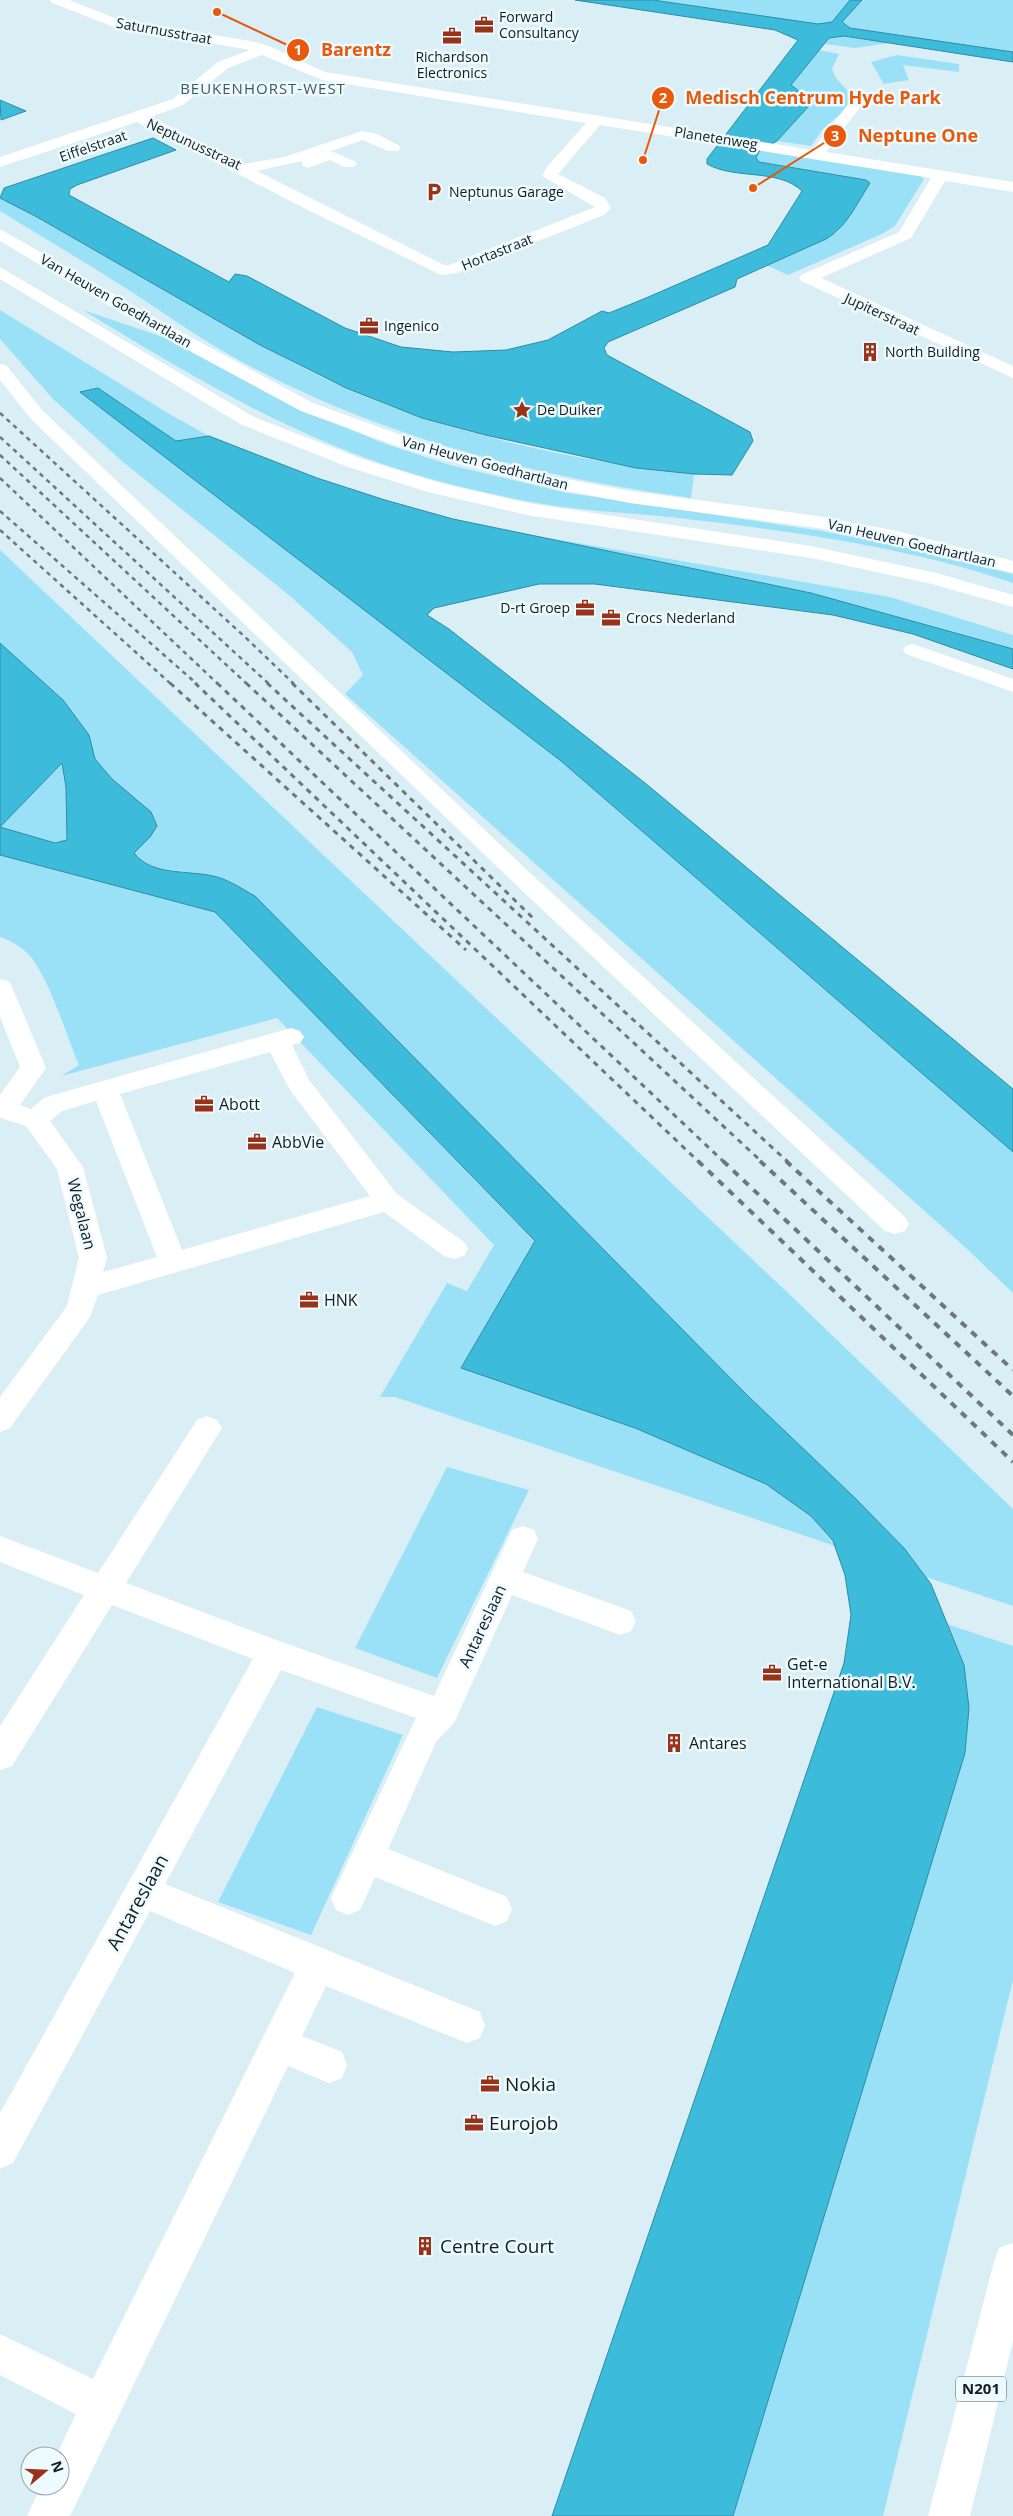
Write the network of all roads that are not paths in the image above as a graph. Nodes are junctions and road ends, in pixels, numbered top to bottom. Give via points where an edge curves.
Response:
1 (57, 0) edge
2 (93, 0) edge
3 (79, 10) junction
4 (264, 49) junction
5 (178, 102) junction
6 (854, 106) dead end
7 (138, 118) junction
8 (596, 119) junction
9 (152, 124) junction
10 (338, 142) junction
11 (393, 148) dead end
12 (361, 153) dead end
13 (817, 154) junction
14 (0, 162) edge
15 (275, 162) junction
16 (349, 164) dead end
17 (243, 169) junction
18 (1010, 170) dead end
19 (941, 175) junction
20 (0, 177) edge
21 (994, 184) junction
22 (1013, 187) edge
23 (0, 234) edge
24 (0, 272) edge
25 (0, 369) edge
26 (1013, 373) edge
27 (1013, 566) edge
28 (1013, 601) edge
29 (913, 650) dead end
30 (1013, 686) edge
31 (0, 987) edge
32 (105, 1090) junction
33 (1, 1109) edge
34 (35, 1118) junction
35 (388, 1201) junction
36 (895, 1224) dead end
37 (454, 1249) dead end
38 (174, 1264) junction
39 (86, 1288) junction
40 (0, 1420) edge
41 (207, 1428) dead end
42 (523, 1539) dead end
43 (0, 1550) edge
44 (504, 1579) junction
45 (107, 1589) junction
46 (620, 1621) dead end
47 (273, 1653) junction
48 (442, 1713) junction
49 (0, 1755) edge
50 (367, 1858) junction
51 (142, 1891) junction
52 (348, 1898) dead end
53 (495, 1908) dead end
54 (318, 1965) junction
55 (466, 2025) dead end
56 (279, 2044) junction
57 (329, 2065) dead end
58 (0, 2150) edge
59 (1013, 2262) edge
60 (0, 2354) edge
61 (102, 2405) junction
62 (48, 2516) edge
63 (949, 2516) edge

1 - 3 main road, Saturnusstraat
2 - 3 main road
3 - 4 main road, Saturnusstraat via 114,23
4 - 5 main road, Eiffelstraat via 223,65
4 - 8 main road, Planetenweg via 302,70 322,76
5 - 7 main road, Eiffelstraat
5 - 9 main road, Eiffelstraat
6 - 13 main road
7 - 9 main road, Neptunusstraat
7 - 14 main road, Eiffelstraat
8 - 13 main road, Planetenweg
8 - 17 main road, Hortastraat via 550,176 600,201 603,208 451,270 433,268
9 - 17 main road, Neptunusstraat
9 - 20 main road, Eiffelstraat
10 - 11 main road, Neptunusstraat via 362,135
10 - 12 main road
10 - 15 main road, Neptunusstraat via 287,161
13 - 19 main road, Planetenweg
15 - 16 main road via 302,165 331,155
15 - 17 main road, Neptunusstraat
18 - 21 main road
19 - 21 main road, Planetenweg
19 - 26 main road, Jupiterstraat via 905,235 806,278
21 - 22 main road, Planetenweg
23 - 27 main road, Van Heuven Goedhartlaan via 144,319 307,407 411,445 537,479 630,497 818,522 897,537
24 - 28 main road, Van Heuven Goedhartlaan via 248,420 355,463 435,488 527,509 811,552 936,579
25 - 36 main road via 37,415 521,876
29 - 30 main road
31 - 33 main road via 33,1068
32 - 34 main road via 54,1104
32 - 35 main road via 284,1039 299,1084
32 - 38 main road
33 - 34 main road
34 - 39 main road, Wegalaan via 70,1167 93,1258
35 - 37 main road
35 - 38 main road
38 - 39 main road
39 - 40 main road, Wegalaan via 80,1309
41 - 45 main road
42 - 44 main road, Antareslaan
43 - 45 main road
44 - 46 main road
44 - 48 main road, Antareslaan
45 - 47 main road
45 - 49 main road
47 - 48 main road
47 - 51 main road, Antareslaan
48 - 50 main road, Antareslaan via 424,1732
50 - 52 main road, Antareslaan
50 - 53 main road
51 - 54 main road
51 - 58 main road, Antareslaan
54 - 55 main road
54 - 56 main road
56 - 57 main road
56 - 61 main road
59 - 63 main road, N201
60 - 61 main road
61 - 62 main road

